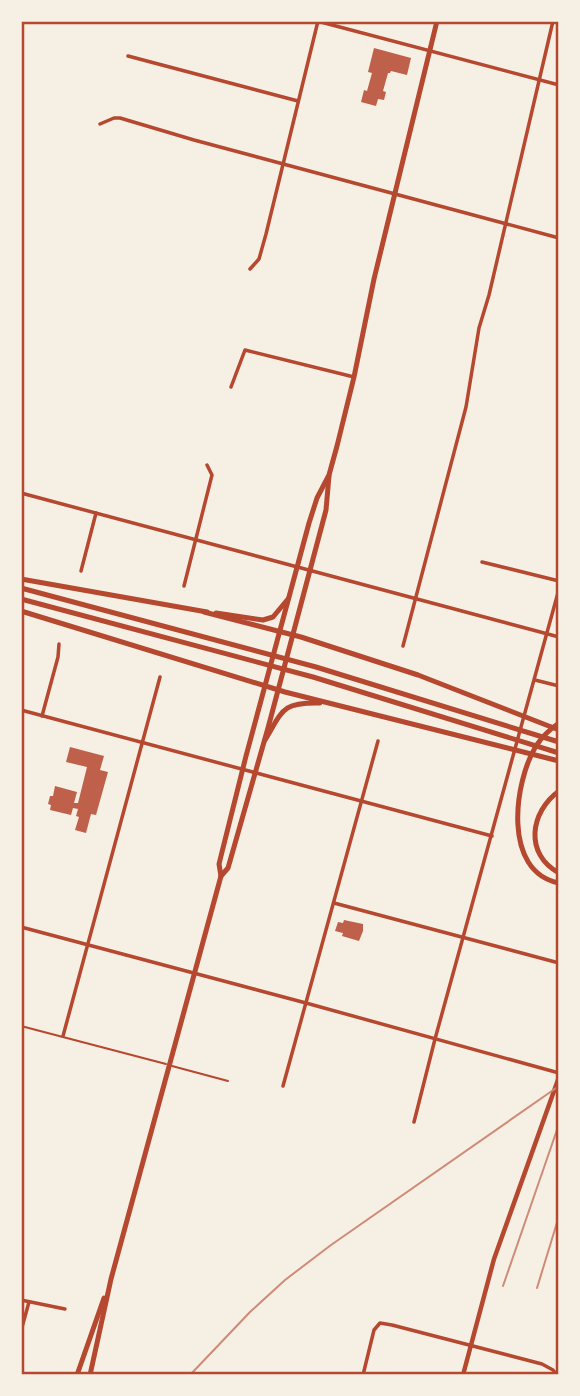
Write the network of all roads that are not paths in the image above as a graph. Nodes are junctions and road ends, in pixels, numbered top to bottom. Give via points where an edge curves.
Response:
1 (317, 21) edge
2 (437, 21) edge
3 (553, 21) edge
4 (430, 51) junction
5 (128, 56) dead end
6 (538, 80) junction
7 (559, 85) edge
8 (298, 101) junction
9 (100, 124) dead end
10 (283, 164) junction
11 (395, 194) junction
12 (505, 223) junction
13 (559, 238) edge
14 (250, 269) dead end
15 (354, 377) junction
16 (231, 387) dead end
17 (207, 465) dead end
18 (329, 475) junction
19 (21, 492) edge
20 (96, 513) junction
21 (197, 540) junction
22 (482, 562) dead end
23 (297, 566) junction
24 (310, 570) junction
25 (81, 571) dead end
26 (21, 579) edge
27 (559, 581) edge
28 (184, 586) dead end
29 (21, 588) edge
30 (559, 589) edge
31 (415, 598) junction
32 (21, 599) edge
33 (288, 599) junction
34 (21, 611) edge
35 (204, 612) junction
36 (279, 631) junction
37 (547, 634) junction
38 (293, 635) junction
39 (559, 637) edge
40 (59, 644) dead end
41 (402, 646) dead end
42 (160, 677) dead end
43 (535, 680) junction
44 (265, 685) junction
45 (559, 687) edge
46 (278, 689) junction
47 (330, 704) junction
48 (21, 710) edge
49 (42, 716) junction
50 (559, 723) edge
51 (559, 730) edge
52 (265, 740) junction
53 (378, 741) dead end
54 (559, 742) edge
55 (142, 743) junction
56 (559, 753) edge
57 (559, 761) edge
58 (243, 769) junction
59 (255, 773) junction
60 (559, 790) edge
61 (362, 801) junction
62 (492, 836) junction
63 (559, 873) edge
64 (221, 876) junction
65 (557, 884) edge
66 (334, 903) junction
67 (21, 927) edge
68 (464, 938) junction
69 (88, 945) junction
70 (559, 962) edge
71 (306, 1003) junction
72 (21, 1026) edge
73 (63, 1036) junction
74 (435, 1039) junction
75 (559, 1075) edge
76 (228, 1081) dead end
77 (283, 1086) dead end
78 (414, 1122) dead end
79 (111, 1279) junction
80 (21, 1300) edge
81 (29, 1302) junction
82 (65, 1309) dead end
83 (21, 1331) edge
84 (471, 1345) junction
85 (76, 1375) edge
86 (90, 1375) edge
87 (363, 1375) edge
88 (463, 1375) edge
89 (557, 1375) edge

1 - 4 street
1 - 8 street
2 - 4 main road
3 - 6 street
4 - 6 street
4 - 11 main road
5 - 8 street
6 - 7 street
6 - 12 street
8 - 10 street
9 - 10 street via 120,118
10 - 11 street
10 - 14 street via 260,256
11 - 12 street
11 - 15 main road
12 - 13 street
12 - 31 street via 479,328 466,407
15 - 16 street via 245,350
15 - 18 main road
17 - 21 street via 212,475
18 - 23 main road via 315,504
18 - 24 main road via 327,506
19 - 20 street
20 - 21 street
20 - 25 street
21 - 23 street
21 - 28 street
22 - 27 street
23 - 24 street
23 - 33 main road
24 - 31 street
24 - 38 main road
26 - 35 main road
29 - 54 main road via 316,667
30 - 37 street
31 - 37 street
31 - 41 street
32 - 56 main road via 313,677
33 - 35 main road via 273,617 263,620
33 - 36 main road
34 - 44 main road
35 - 36 main road
36 - 38 main road
36 - 44 main road
37 - 39 street
37 - 43 street
38 - 46 main road
38 - 51 main road via 418,675
40 - 49 street
42 - 55 street
43 - 45 street
43 - 62 street
44 - 46 main road
44 - 58 main road
46 - 47 main road
46 - 52 main road
47 - 52 main road via 292,705 279,715
47 - 57 main road
48 - 49 street
49 - 55 street
50 - 65 main road via 532,754 518,814 528,859 536,871
52 - 59 main road
53 - 61 street
55 - 58 street
55 - 69 street
58 - 59 street
58 - 64 main road via 219,864
59 - 61 street
59 - 64 main road via 228,868
60 - 63 main road via 541,809 535,830 545,863
61 - 62 street
61 - 66 street
62 - 68 street
64 - 79 main road
66 - 68 street
66 - 71 street
67 - 69 street
68 - 70 street
68 - 74 street
69 - 71 street
69 - 73 street
71 - 74 street
71 - 77 street
72 - 73 lane
73 - 76 lane
74 - 75 street
74 - 78 street
75 - 84 street via 494,1259
79 - 85 main road
79 - 86 main road
80 - 81 street
81 - 82 street
81 - 83 street
84 - 87 street via 380,1323 374,1330
84 - 88 street
84 - 89 street via 542,1364

